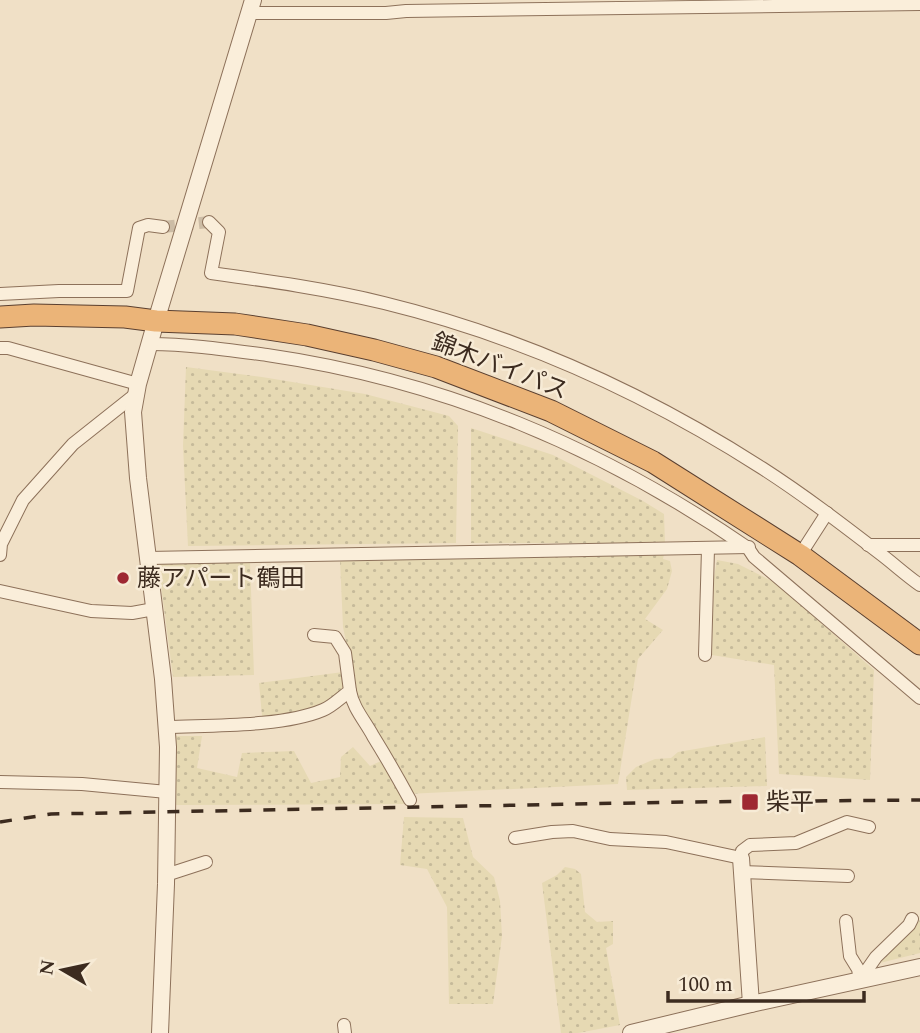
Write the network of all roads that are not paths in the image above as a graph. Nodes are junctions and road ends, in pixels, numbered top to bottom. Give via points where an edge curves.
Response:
1 (920, 4) edge
2 (251, 7) edge
3 (209, 222) dead end
4 (163, 227) tunnel mouth
5 (0, 294) edge
6 (0, 317) edge
7 (156, 321) junction
8 (151, 344) junction
9 (0, 348) edge
10 (137, 389) junction
11 (827, 513) junction
12 (766, 533) junction
13 (867, 545) junction
14 (920, 545) edge
15 (748, 548) junction
16 (708, 549) junction
17 (0, 555) edge
18 (800, 555) junction
19 (148, 558) junction
20 (920, 585) edge
21 (0, 591) edge
22 (154, 609) junction
23 (314, 635) dead end
24 (920, 644) edge
25 (705, 655) dead end
26 (350, 691) junction
27 (920, 698) edge
28 (166, 727) junction
29 (0, 782) edge
30 (167, 792) junction
31 (410, 800) dead end
32 (869, 827) dead end
33 (515, 838) dead end
34 (206, 862) dead end
35 (741, 865) junction
36 (166, 875) junction
37 (848, 876) dead end
38 (912, 919) dead end
39 (846, 921) dead end
40 (920, 967) edge
41 (860, 980) junction
42 (751, 1004) junction
43 (160, 1033) edge
44 (631, 1033) edge

1 - 2 street
2 - 7 street
3 - 11 street via 219,232 212,273 383,302 522,345 672,414
4 - 5 street via 139,228 127,291
6 - 7 highway, 錦木バイパス via 60,315
7 - 8 street
7 - 12 highway, 錦木バイパス via 235,324 307,335 436,367 603,436
8 - 10 street
8 - 15 street via 301,360 403,384 485,410 637,479
9 - 10 street
10 - 17 street via 74,444 23,500
10 - 19 street via 133,412
11 - 13 street
11 - 18 street
12 - 15 street
12 - 18 highway, 錦木バイパス
13 - 14 street
13 - 20 street
15 - 16 street
15 - 27 street
16 - 19 street
16 - 25 street
18 - 24 highway, 錦木バイパス
19 - 22 street
21 - 22 street via 91,611
22 - 28 street
23 - 26 street via 334,637 345,653
26 - 28 street via 325,710 294,718
26 - 31 street
28 - 30 street
29 - 30 street
30 - 36 street
32 - 35 street via 846,822 796,843 750,845 742,851
33 - 35 street via 573,831 610,839 666,842
34 - 36 street
35 - 37 street
35 - 42 street
36 - 43 street
38 - 41 street
39 - 41 street via 850,956
40 - 41 street
41 - 42 street
42 - 44 street

